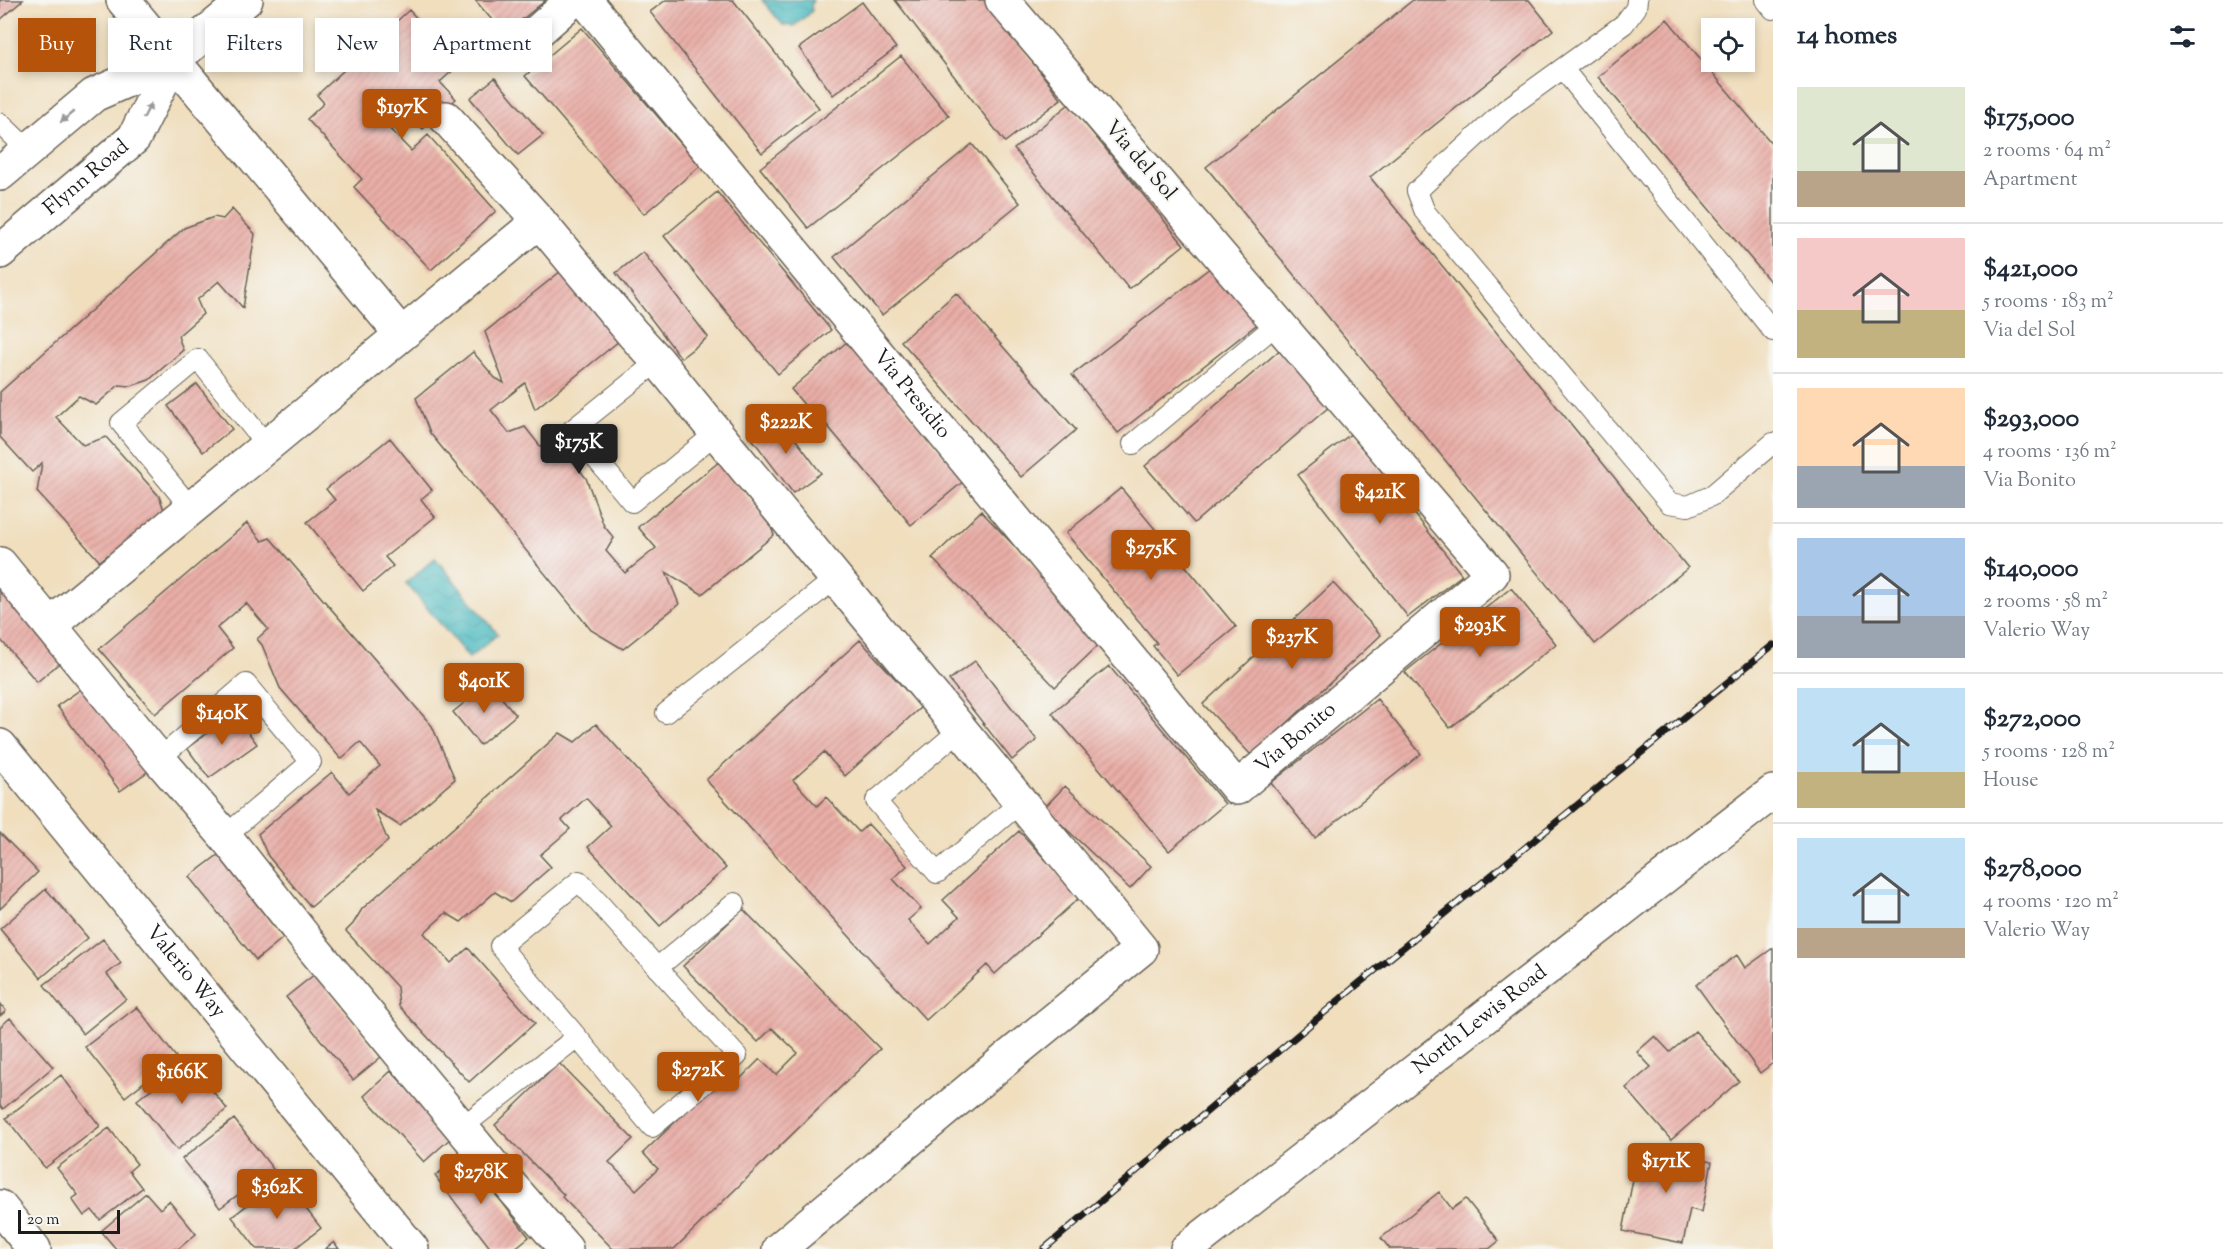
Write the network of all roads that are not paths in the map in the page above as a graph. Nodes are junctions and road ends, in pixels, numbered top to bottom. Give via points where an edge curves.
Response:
1 (123, 0) edge
2 (246, 0) edge
3 (573, 0) edge
4 (585, 0) edge
5 (1002, 0) edge
6 (1637, 0) edge
7 (1766, 0) edge
8 (1773, 9) edge
9 (138, 18) edge
10 (552, 19) edge
11 (193, 44) edge
12 (1563, 69) junction
13 (146, 72) edge
14 (167, 72) edge
15 (183, 72) edge
16 (446, 117) dead end
17 (0, 123) edge
18 (28, 150) junction
19 (0, 174) edge
20 (539, 221) junction
21 (0, 252) edge
22 (1278, 323) junction
23 (1773, 331) edge
24 (401, 334) junction
25 (658, 361) junction
26 (716, 433) junction
27 (1773, 443) edge
28 (1133, 444) dead end
29 (267, 446) junction
30 (191, 508) junction
31 (0, 564) edge
32 (1492, 574) joint
33 (835, 579) junction
34 (50, 625) junction
35 (666, 713) dead end
36 (961, 729) junction
37 (0, 746) edge
38 (159, 759) junction
39 (1237, 788) joint
40 (1773, 792) edge
41 (1021, 802) junction
42 (225, 836) junction
43 (735, 903) dead end
44 (657, 968) junction
45 (577, 1037) junction
46 (462, 1127) junction
47 (0, 1207) edge
48 (34, 1249) edge
49 (412, 1249) edge
50 (566, 1249) edge
51 (779, 1249) edge
52 (1187, 1249) edge

1 - 9 street
2 - 11 street, Flynn Road
3 - 10 street
4 - 39 street, Via Presidio
5 - 22 street, Via del Sol
6 - 12 lane via 1624,24
7 - 8 lane
12 - 23 lane
12 - 27 lane via 1505,110 1417,191 1425,212 1669,503 1688,506 1712,496
13 -> 18 street, Flynn Road via 94,95
21 -> 14 street, Flynn Road via 134,138
15 - 24 street
16 - 20 street
17 - 18 lane
18 - 19 street, Flynn Road
20 - 24 street
20 - 25 street
22 - 28 lane
22 - 32 street, Via del Sol
24 - 29 street
25 - 26 street
25 - 26 lane via 572,430 632,502
26 - 33 street
29 - 30 street
29 - 30 lane via 198,359 155,394 121,423
30 - 34 street
31 - 34 street
32 - 39 street, Via Bonito
33 - 35 lane
33 - 36 street
34 - 38 street
36 - 41 street
36 - 41 lane via 876,801 937,873
37 - 49 street, Valerio Way
38 - 42 street
38 - 42 lane via 246,684 310,762
40 - 52 street, North Lewis Road
41 - 51 street via 1141,949
42 - 46 street
43 - 44 lane
44 - 45 lane via 579,881 500,946
44 - 45 lane via 736,1056 652,1127
45 - 46 lane
46 - 50 street
47 - 48 street

